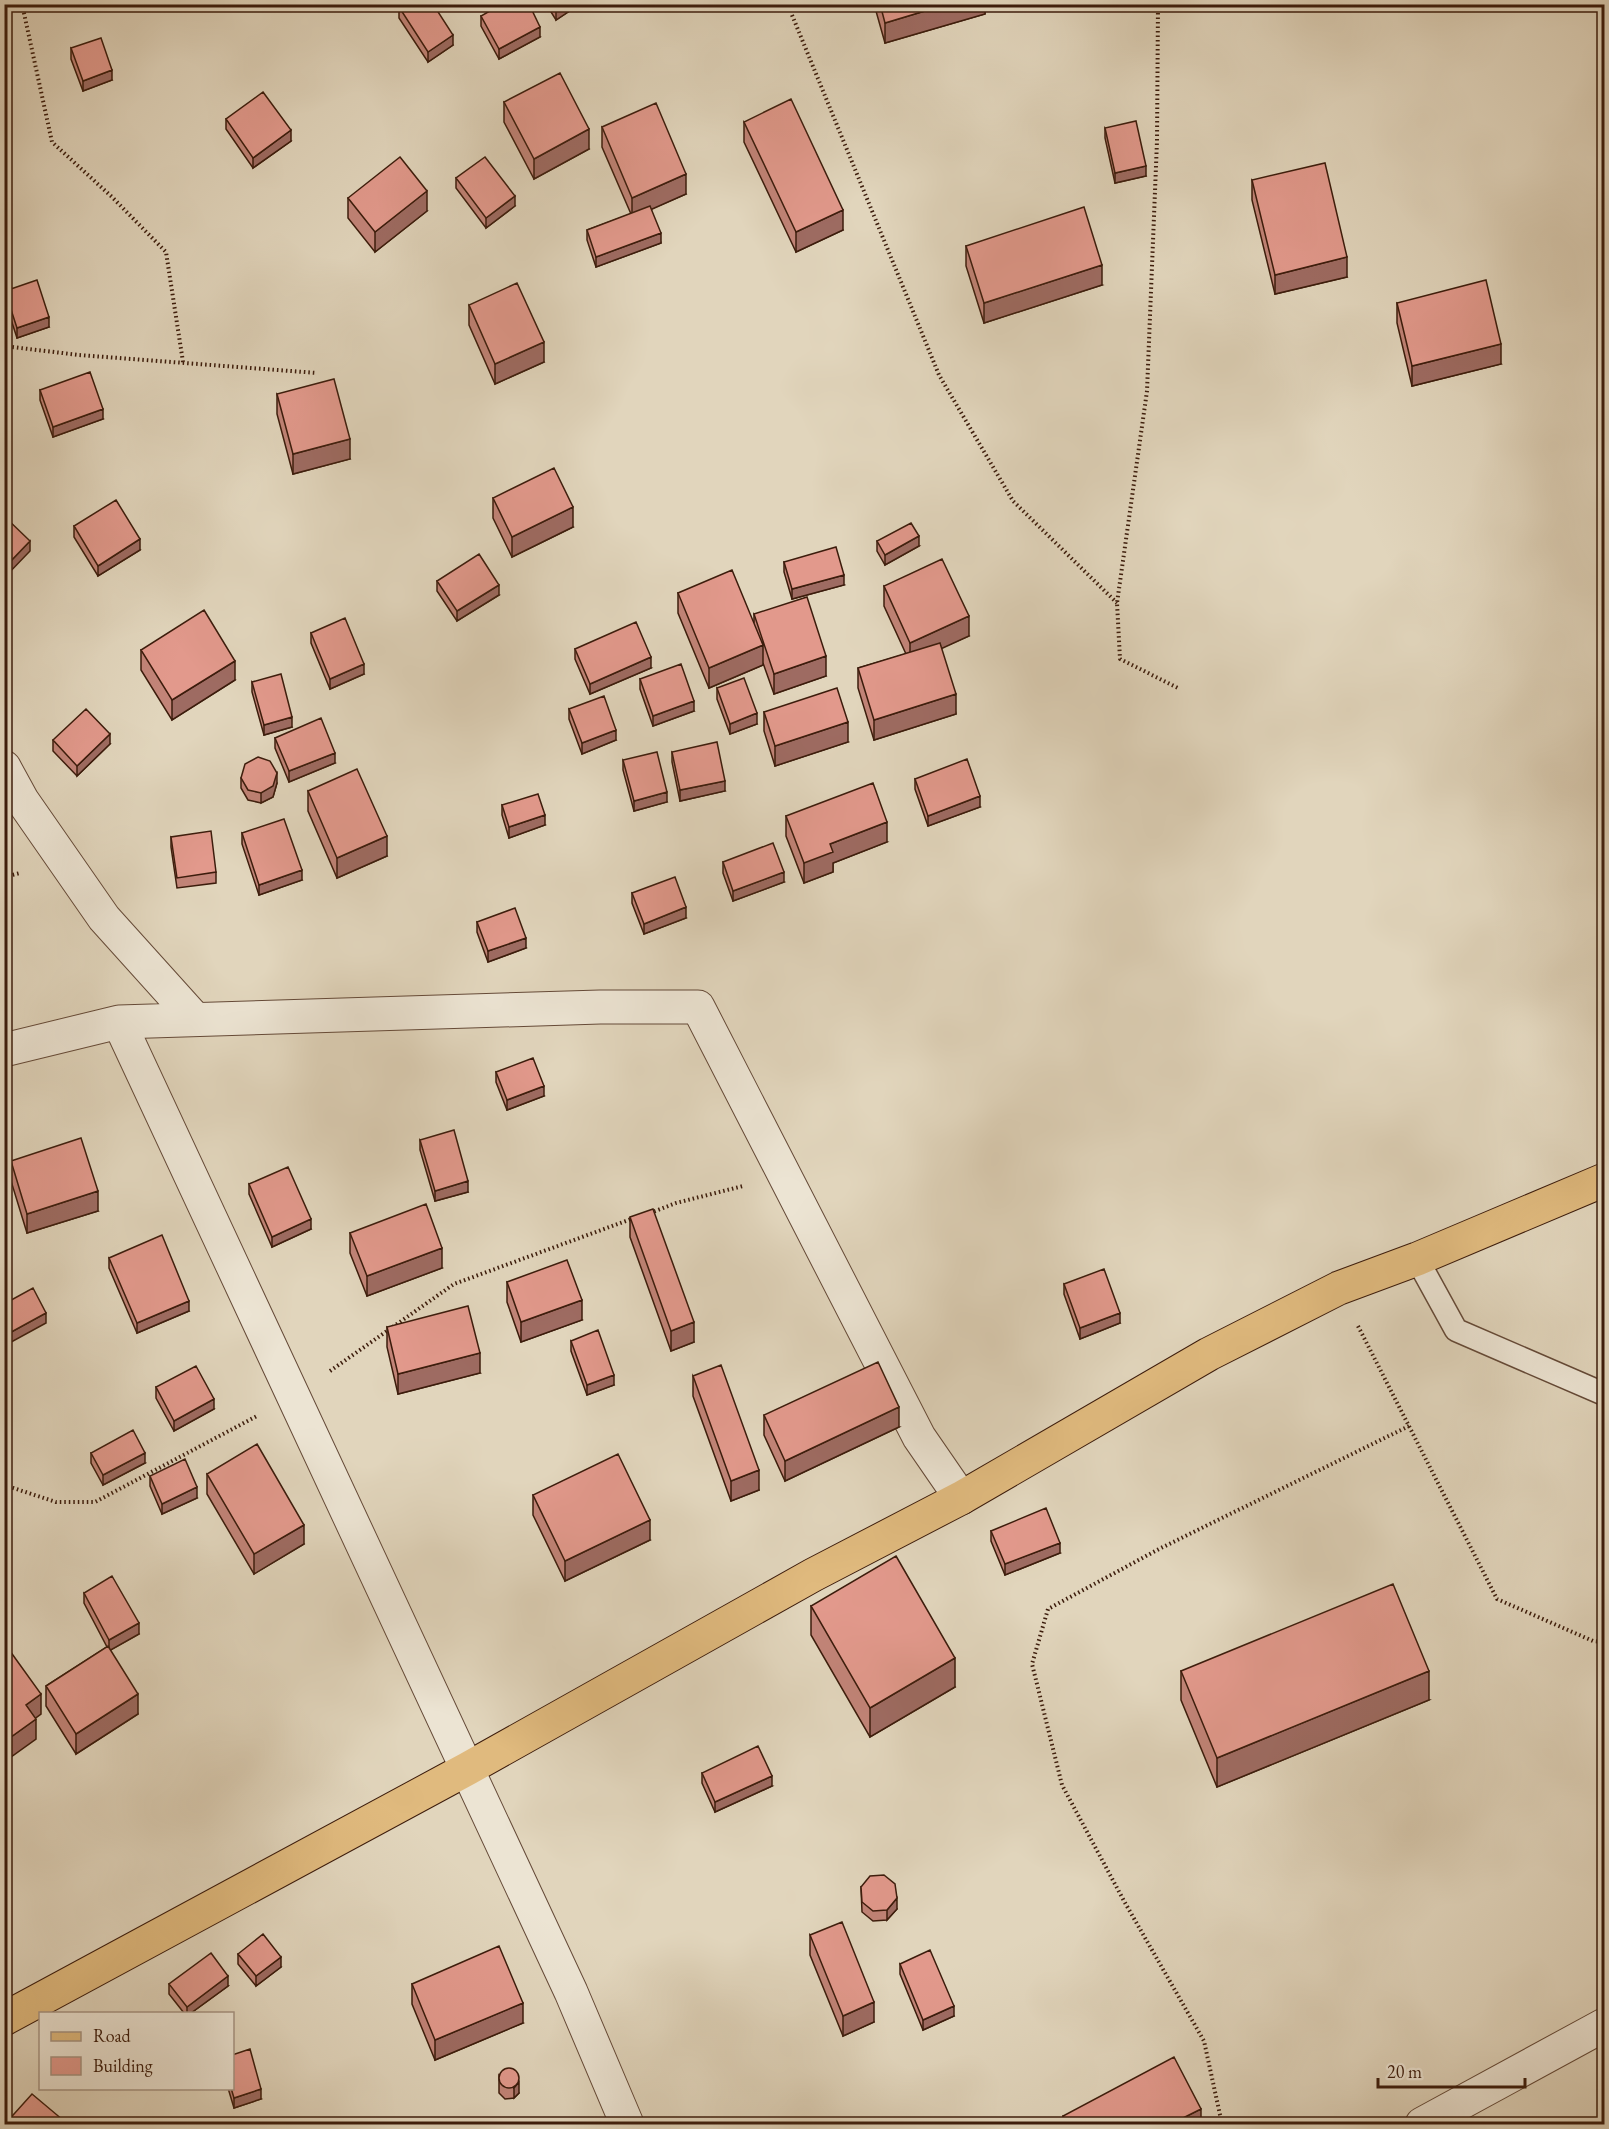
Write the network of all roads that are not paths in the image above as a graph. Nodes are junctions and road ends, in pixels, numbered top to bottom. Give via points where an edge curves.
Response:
1 (4, 767) edge
2 (195, 1019) junction
3 (119, 1022) junction
4 (4, 1050) edge
5 (1605, 1179) edge
6 (1417, 1259) junction
7 (1605, 1394) edge
8 (961, 1498) junction
9 (466, 1769) junction
10 (4, 2019) edge
11 (1605, 2025) edge
12 (627, 2124) edge
13 (1422, 2124) edge

1 - 2 street via 22,800 104,918
2 - 3 street
2 - 8 street via 698,1007 919,1437
3 - 4 street
3 - 9 street
5 - 6 main road
6 - 7 lane via 1456,1330
6 - 8 main road via 1339,1288 1209,1354
8 - 9 main road via 813,1575
9 - 10 main road
9 - 12 street via 571,1992
11 - 13 street

